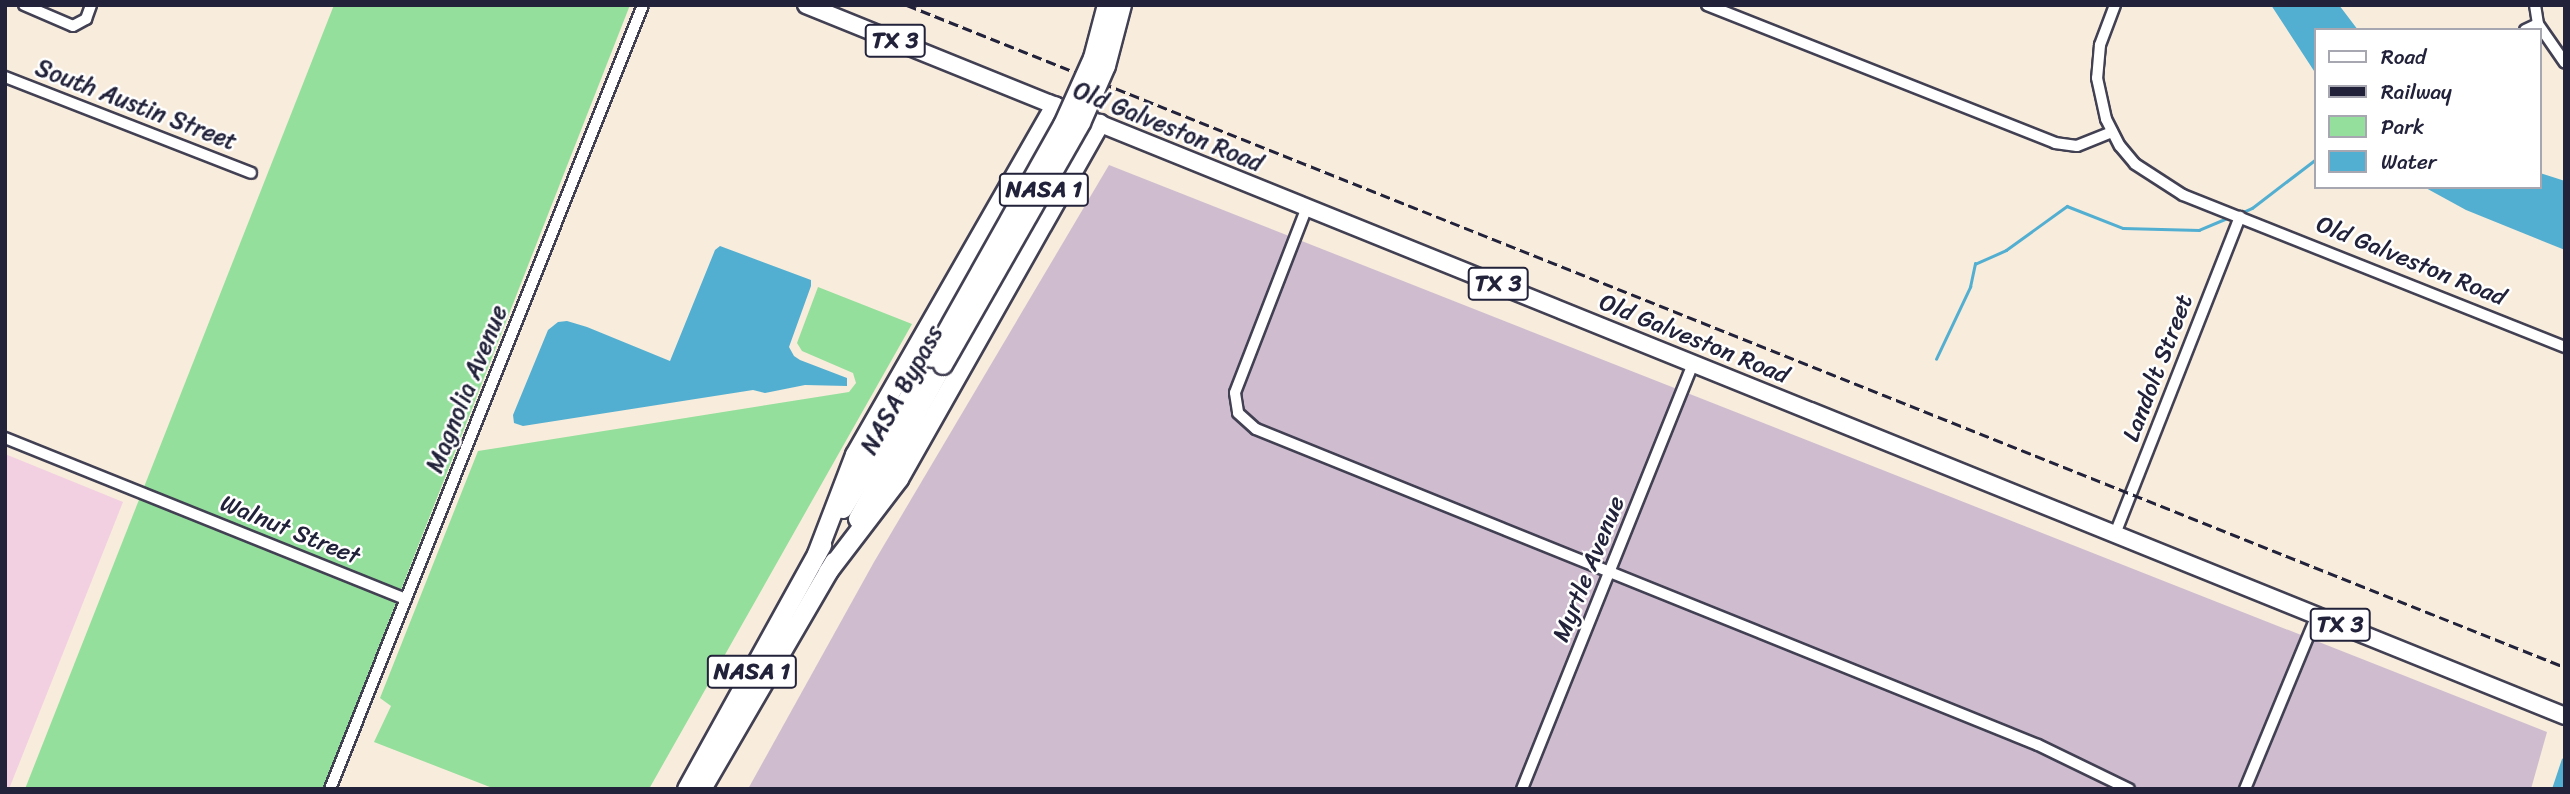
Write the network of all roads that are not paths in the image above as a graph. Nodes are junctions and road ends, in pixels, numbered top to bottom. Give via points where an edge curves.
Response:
1 (24, 5) edge
2 (92, 5) edge
3 (643, 5) edge
4 (806, 5) edge
5 (1107, 5) edge
6 (1122, 5) edge
7 (1707, 5) edge
8 (2115, 5) edge
9 (2535, 5) edge
10 (2538, 24) junction
11 (2529, 28) edge
12 (2541, 28) edge
13 (2542, 30) edge
14 (2565, 63) edge
15 (5, 77) edge
16 (1055, 106) junction
17 (1100, 124) junction
18 (2112, 132) junction
19 (251, 173) dead end
20 (1307, 207) junction
21 (2240, 217) junction
22 (975, 243) junction
23 (1024, 263) junction
24 (2565, 347) edge
25 (938, 362) junction
26 (1693, 363) junction
27 (5, 438) edge
28 (2115, 534) junction
29 (817, 554) junction
30 (828, 572) junction
31 (1611, 572) junction
32 (406, 599) junction
33 (2317, 615) junction
34 (2565, 716) edge
35 (330, 789) edge
36 (687, 789) edge
37 (702, 789) edge
38 (1522, 789) edge
39 (2129, 789) edge
40 (2245, 789) edge

1 - 2 street via 74,26 86,19
3 - 32 street, Magnolia Avenue
4 - 16 main road, Old Galveston Road / TX 3
5 - 25 highway, NASA Bypass / NASA 1, bridge via 1093,58 1063,125
6 - 25 highway, NASA Bypass / NASA 1, bridge via 1105,66 1081,123
7 - 18 street via 2055,143 2077,146
8 - 18 street, Old Galveston Road via 2098,65 2099,95
9 - 10 street
10 - 11 street
10 - 12 street
13 - 14 street
15 - 19 street, South Austin Street
16 - 17 main road, Old Galveston Road / TX 3
16 - 22 highway
17 - 20 main road, Old Galveston Road / TX 3
17 - 23 highway
18 - 21 street, Old Galveston Road via 2134,164 2157,181
20 - 26 main road, Old Galveston Road / TX 3
20 - 31 street via 1235,393 1238,414 1256,429
21 - 24 street, Old Galveston Road
21 - 28 street, Landolt Street
22 - 23 highway via 993,238 1006,241
22 - 29 highway via 855,455
23 - 30 highway via 899,479
25 - 29 highway, NASA Bypass / NASA 1
25 - 30 highway, NASA Bypass / NASA 1
26 - 28 main road, Old Galveston Road / TX 3
26 - 31 street, Myrtle Avenue
27 - 32 street, Walnut Street
28 - 33 main road, Old Galveston Road / TX 3
29 - 36 highway, NASA Bypass / NASA 1
30 - 37 highway, NASA Bypass / NASA 1
31 - 38 street, Myrtle Avenue
31 - 39 street via 2038,745
32 - 35 street, Magnolia Avenue
33 - 34 main road, Old Galveston Road / TX 3
33 - 40 street

